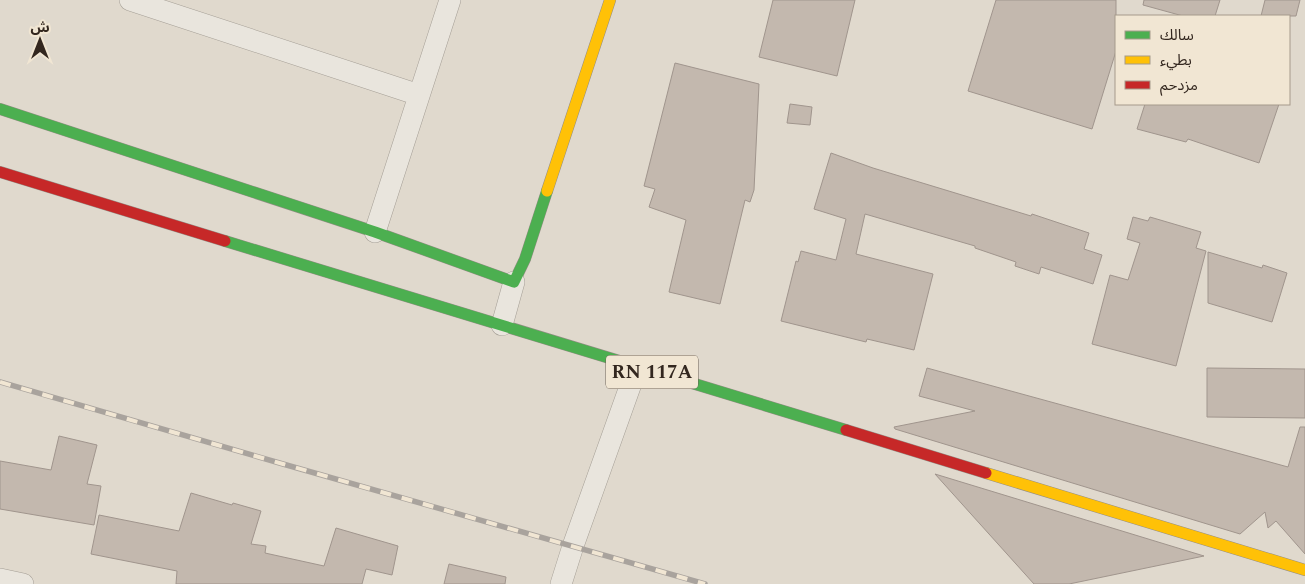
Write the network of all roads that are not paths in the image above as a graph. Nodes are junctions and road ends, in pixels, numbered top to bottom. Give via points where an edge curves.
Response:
1 (130, 0) edge
2 (450, 0) edge
3 (610, 0) edge
4 (419, 95) junction
5 (0, 109) edge
6 (0, 172) edge
7 (375, 232) junction
8 (514, 282) junction
9 (502, 325) junction
10 (637, 367) junction
11 (1305, 570) edge
12 (0, 578) edge
13 (23, 584) edge
14 (561, 584) edge

1 - 4 street
2 - 4 street
3 - 8 main road via 525,259
4 - 7 street
5 - 7 main road
6 - 9 main road, RN 117A
7 - 8 main road
8 - 9 street
9 - 10 main road, RN 117A
10 - 11 main road, RN 117A
10 - 14 street
12 - 13 street

